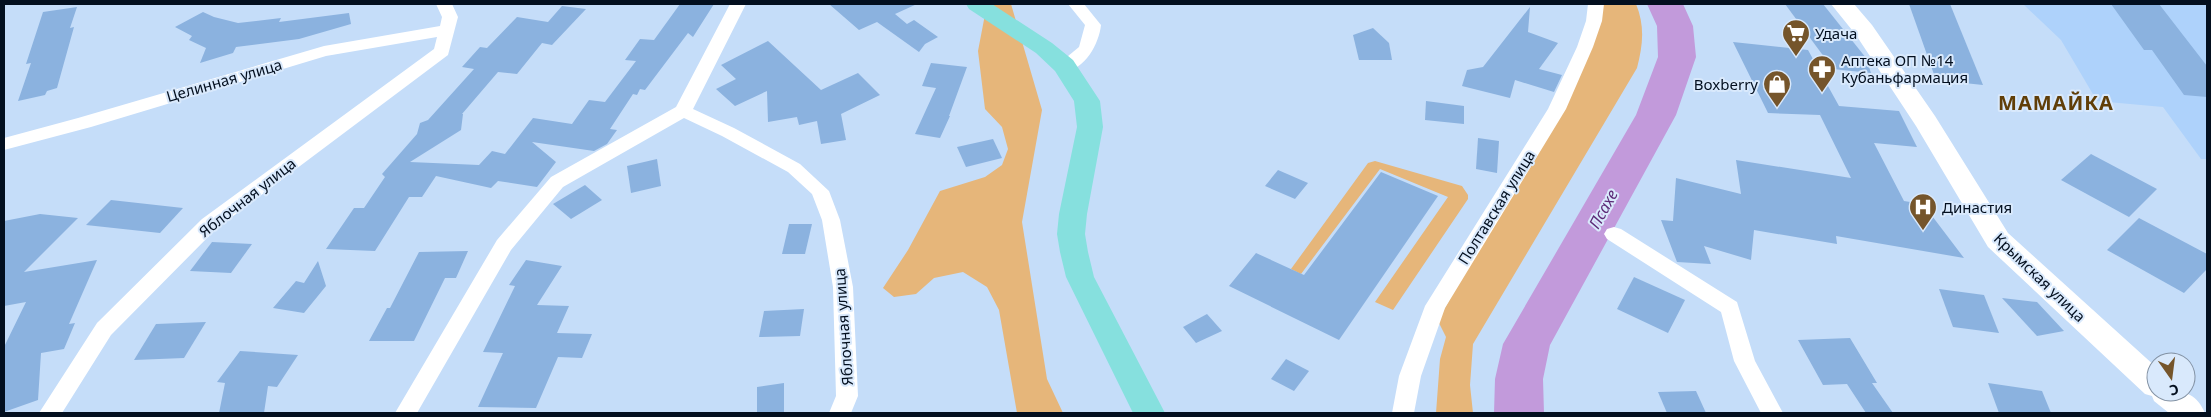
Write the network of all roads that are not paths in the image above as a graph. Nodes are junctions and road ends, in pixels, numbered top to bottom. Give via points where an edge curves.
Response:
1 (444, 4) edge
2 (738, 4) edge
3 (977, 4) edge
4 (1076, 4) edge
5 (1596, 4) edge
6 (1842, 4) edge
7 (447, 30) junction
8 (1064, 66) junction
9 (683, 111) junction
10 (4, 144) edge
11 (1614, 234) dead end
12 (2146, 376) edge
13 (2177, 402) edge
14 (50, 413) edge
15 (406, 413) edge
16 (840, 413) edge
17 (1148, 413) edge
18 (1403, 413) edge
19 (1772, 413) edge
20 (2190, 413) edge

1 - 7 street, Яблочная улица via 450,17
2 - 9 street
3 - 8 main road via 1044,48
4 - 8 street via 1093,26 1093,40 1082,56
5 - 18 street, Полтавская улица via 1585,47 1557,109 1435,306 1410,376
6 - 12 street, Крымская улица via 1864,30 1926,122 1998,240
7 - 10 street, Целинная улица via 324,51
7 - 14 street, Яблочная улица via 442,51 209,224 104,329
8 - 17 main road via 1088,101 1090,113 1073,214 1074,252 1080,277
9 - 15 street via 557,182 504,245
9 - 16 street, Яблочная улица via 794,168 820,191 831,220 843,287 847,396
11 - 19 street via 1730,308 1745,361
13 - 20 street

